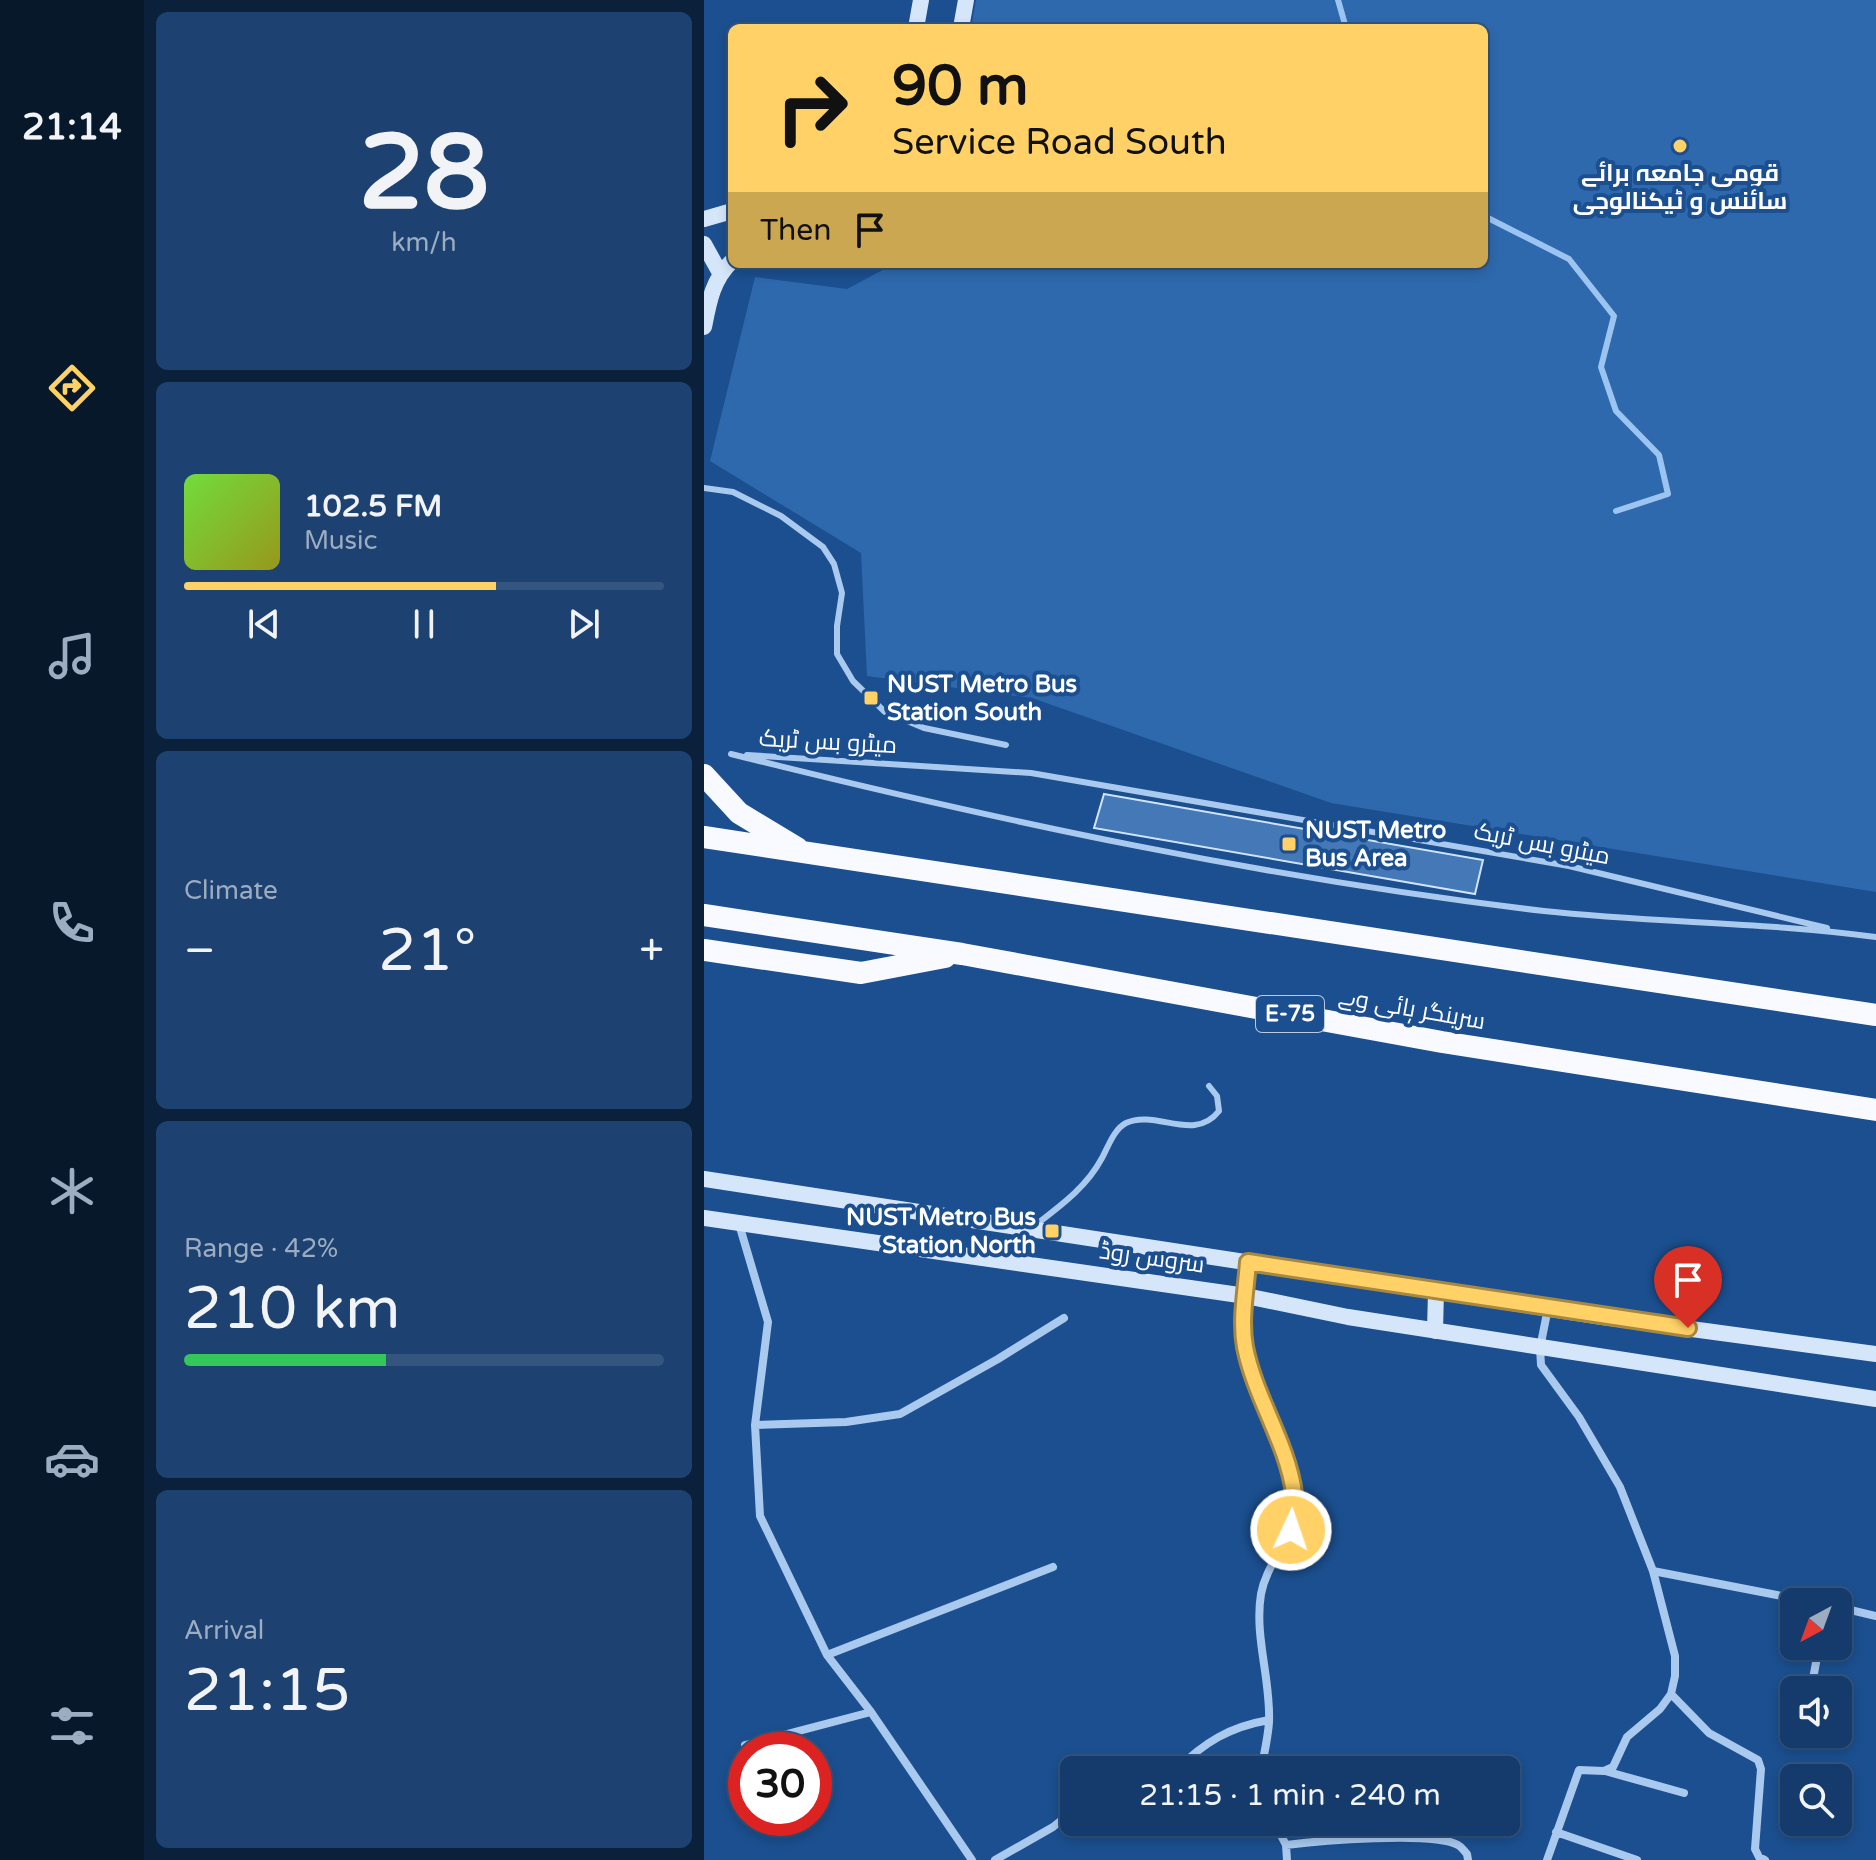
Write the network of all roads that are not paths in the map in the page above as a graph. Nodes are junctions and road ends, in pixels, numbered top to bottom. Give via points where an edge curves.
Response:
1 (921, 0) edge
2 (966, 0) edge
3 (917, 24) edge
4 (962, 24) edge
5 (728, 212) edge
6 (704, 219) edge
7 (704, 244) edge
8 (728, 265) edge
9 (720, 273) junction
10 (704, 327) edge
11 (704, 488) edge
12 (1006, 745) dead end
13 (704, 775) edge
14 (704, 837) edge
15 (810, 855) junction
16 (704, 915) edge
17 (1847, 933) junction
18 (1876, 937) edge
19 (704, 950) edge
20 (962, 954) junction
21 (1876, 1015) edge
22 (1209, 1086) dead end
23 (1876, 1110) edge
24 (704, 1179) edge
25 (704, 1218) edge
26 (739, 1224) junction
27 (1031, 1228) junction
28 (1248, 1262) junction
29 (1436, 1291) junction
30 (1246, 1296) junction
31 (1548, 1308) junction
32 (1064, 1318) dead end
33 (1435, 1331) junction
34 (1540, 1348) junction
35 (1876, 1354) edge
36 (1876, 1399) edge
37 (755, 1425) junction
38 (1053, 1567) dead end
39 (1653, 1571) junction
40 (1780, 1596) edge
41 (1852, 1610) edge
42 (1876, 1616) edge
43 (827, 1655) junction
44 (1671, 1694) junction
45 (871, 1712) junction
46 (1269, 1720) junction
47 (795, 1732) edge
48 (1190, 1756) edge
49 (1263, 1756) edge
50 (1604, 1771) junction
51 (1684, 1793) dead end
52 (1060, 1821) edge
53 (1556, 1832) junction
54 (1281, 1836) edge
55 (1286, 1845) junction
56 (972, 1860) edge
57 (995, 1860) edge
58 (1287, 1860) edge
59 (1468, 1860) edge
60 (1547, 1860) edge
61 (1637, 1860) edge
62 (1765, 1860) edge

1 - 3 main road
2 - 4 main road
5 - 6 main road
7 - 9 main road
8 - 9 main road
9 - 10 main road
11 - 12 lane via 733,492 781,516 823,547 842,593 837,654 853,681 885,712 924,728
13 - 15 highway via 739,813
14 - 15 highway
15 - 21 highway
16 - 20 highway, سرینگر ہائی وے / E-75
17 - 17 lane, میٹرو بس ٹریک via 1546,911 1352,885 915,800 731,754 1031,773 1569,866
17 - 18 lane, میٹرو بس ٹریک
19 - 20 highway via 861,973
20 - 23 highway, سرینگر ہائی وے / E-75 via 1442,1042
22 - 27 lane via 1219,1111 1211,1122 1126,1123 1090,1178
24 - 27 main road
25 - 26 main road, سروس روڈ
26 - 30 main road, سروس روڈ
26 - 37 street via 768,1322
27 - 28 main road
28 - 29 main road
28 - 30 street
29 - 31 main road
29 - 33 main road
30 - 33 main road, سروس روڈ
30 - 46 street via 1245,1350 1284,1452 1294,1495 1291,1530 1268,1573 1260,1602
31 - 34 street
31 - 35 main road
32 - 37 street via 900,1414
33 - 34 main road, سروس روڈ
34 - 36 main road, سروس روڈ
34 - 39 street via 1541,1365 1620,1487
37 - 43 street via 760,1516
38 - 43 street
39 - 40 street
39 - 44 street via 1675,1656
41 - 42 street
43 - 45 street
44 - 50 street via 1627,1737 1616,1762
44 - 62 street via 1709,1733 1758,1760 1755,1849
45 - 47 street
45 - 56 street
46 - 48 street via 1241,1725
46 - 49 street
50 - 51 street
50 - 53 street via 1579,1770
52 - 57 street
53 - 60 street
53 - 61 street
54 - 55 street
55 - 58 street
55 - 59 street via 1333,1839 1438,1840 1457,1844

